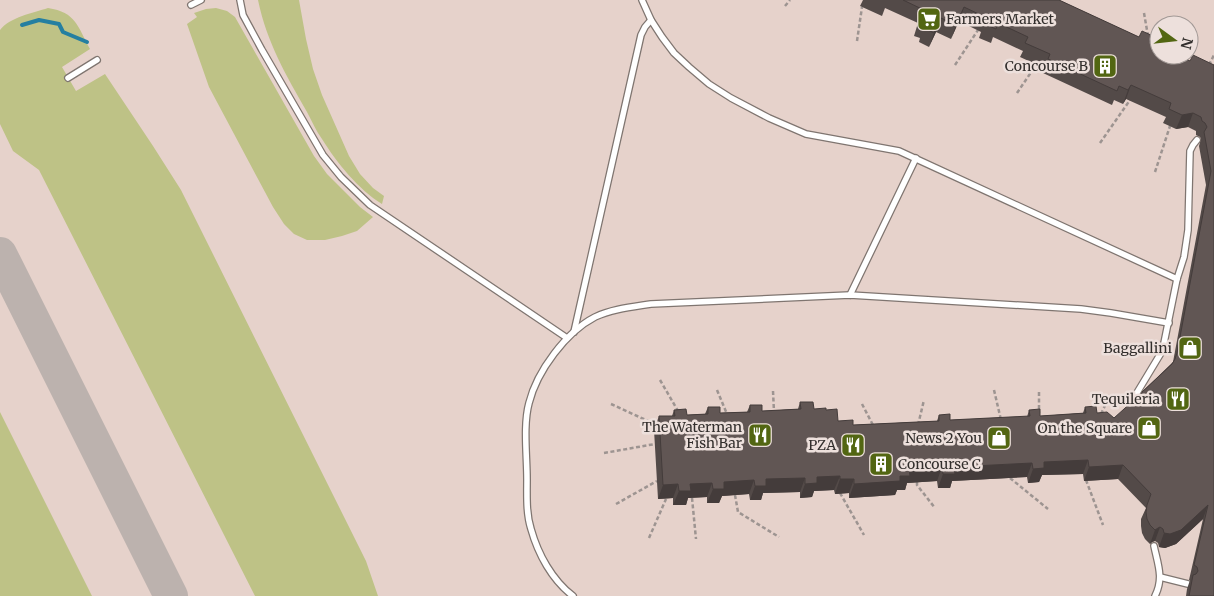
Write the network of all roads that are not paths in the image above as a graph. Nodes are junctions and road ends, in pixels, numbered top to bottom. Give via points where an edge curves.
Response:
1 (201, 0) edge
2 (240, 0) edge
3 (642, 0) edge
4 (191, 5) dead end
5 (651, 20) junction
6 (97, 60) dead end
7 (68, 78) dead end
8 (1197, 140) dead end
9 (916, 158) junction
10 (1177, 280) junction
11 (850, 295) junction
12 (1169, 323) junction
13 (574, 332) junction
14 (567, 338) junction
15 (1132, 411) edge
16 (1154, 546) dead end
17 (1160, 577) junction
18 (1188, 584) dead end
19 (573, 596) edge
20 (1155, 596) edge

1 - 4 lane
2 - 14 lane via 243,15 272,67 323,155 340,177 370,204
3 - 5 lane
5 - 9 lane via 689,68 738,102 806,134 899,151
5 - 13 lane via 641,35
6 - 7 lane
8 - 10 lane via 1190,151 1188,230
9 - 10 lane
9 - 11 lane
10 - 12 lane
11 - 12 lane via 1081,309
11 - 13 lane via 650,304 622,308 595,318
12 - 15 lane via 1161,353 1132,401
13 - 14 lane
14 - 19 lane via 548,361 529,403 526,425 527,503 530,528 539,550 551,574
16 - 17 lane
17 - 18 lane
17 - 20 lane

